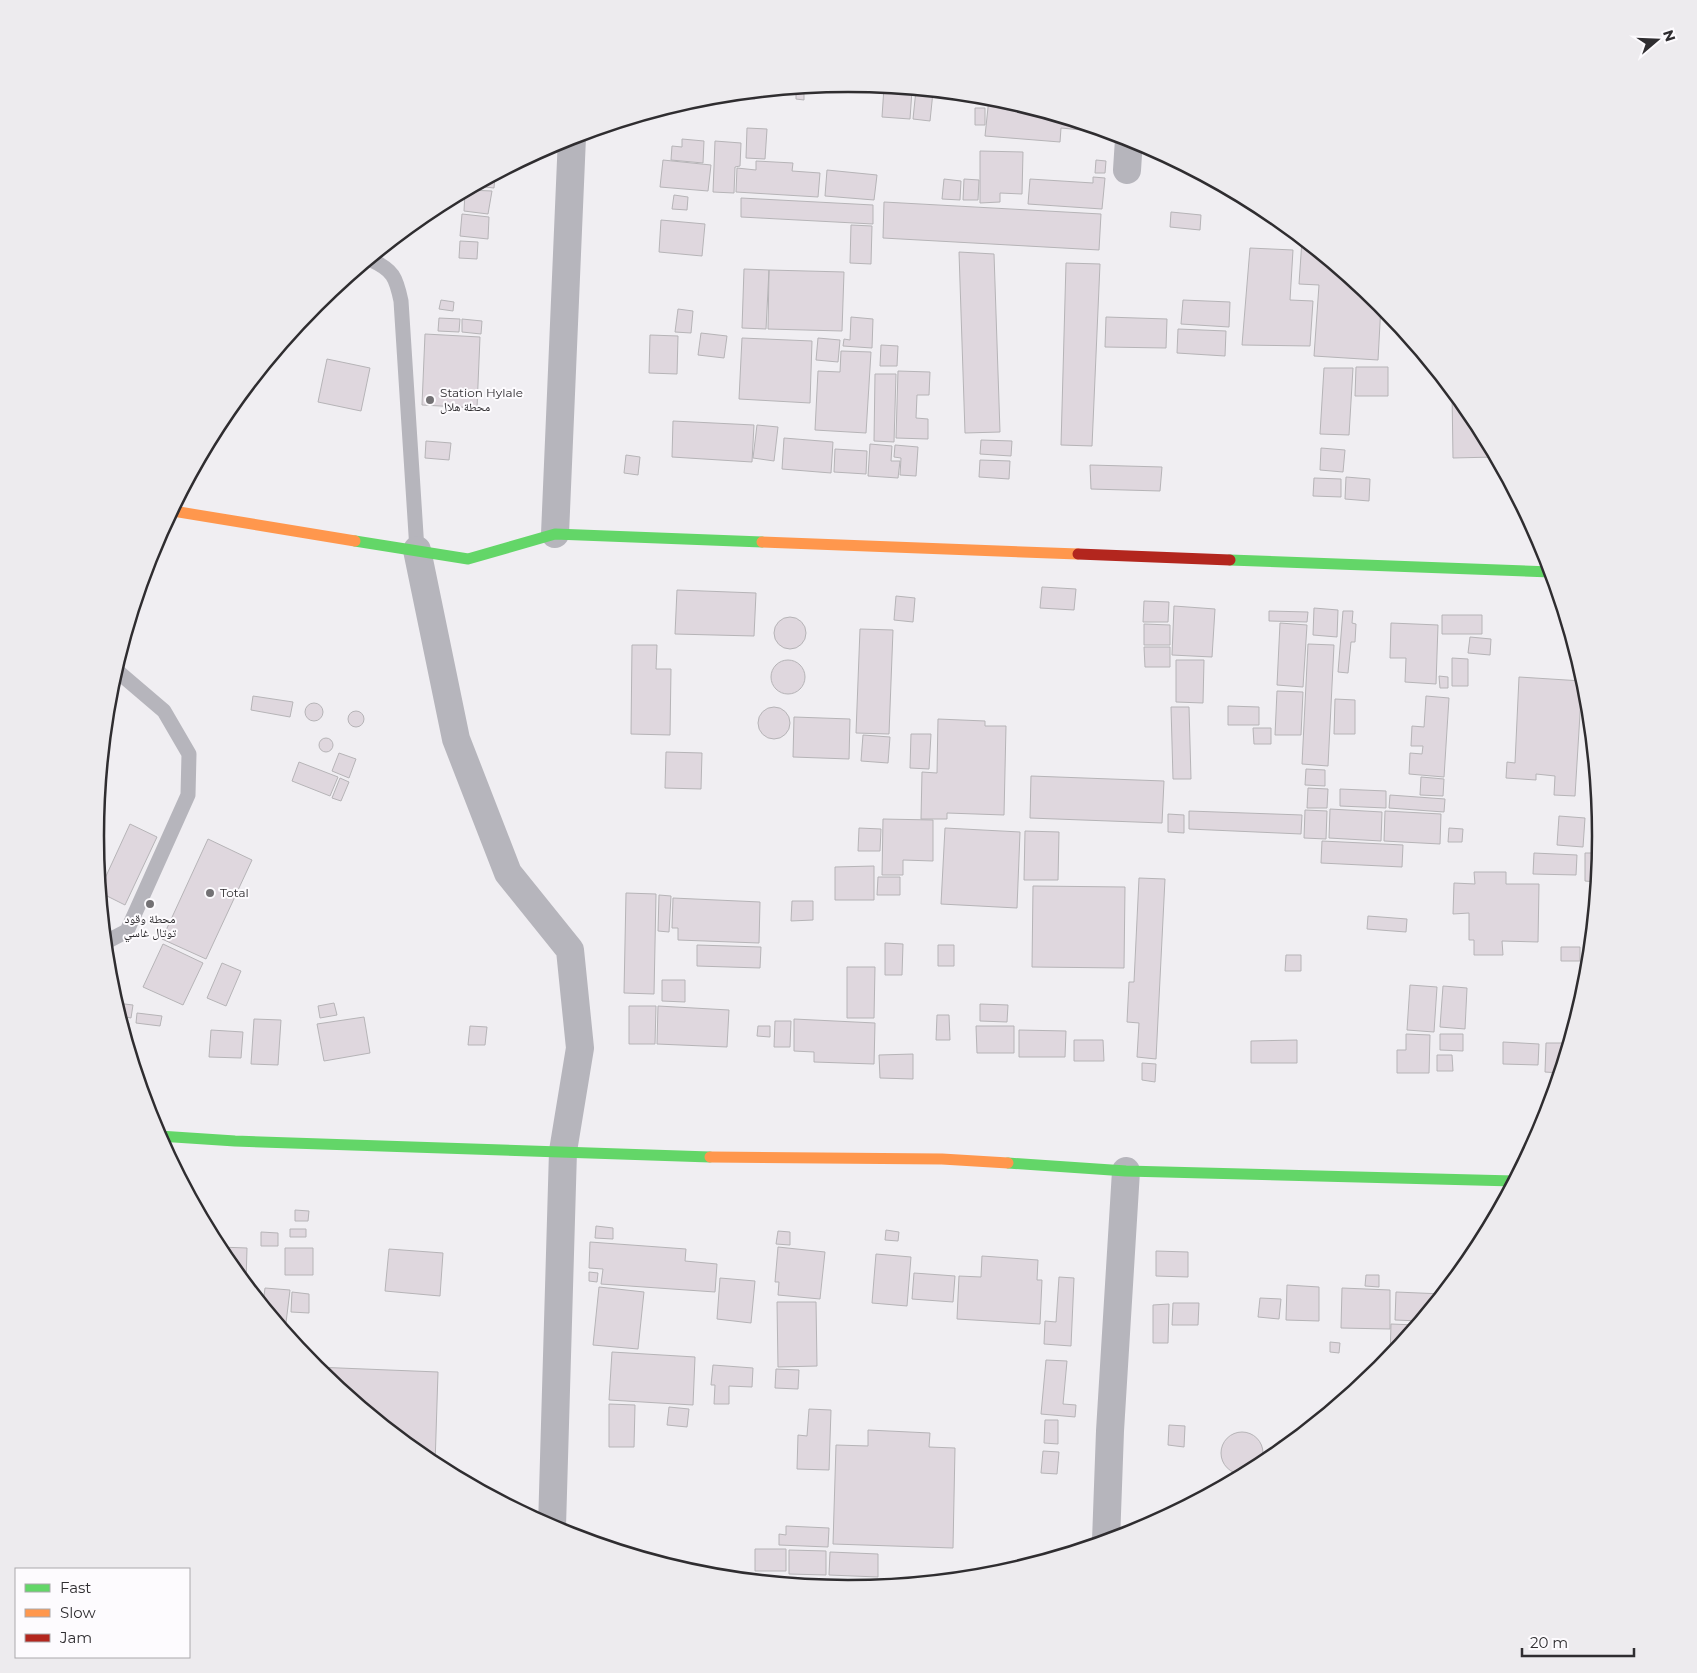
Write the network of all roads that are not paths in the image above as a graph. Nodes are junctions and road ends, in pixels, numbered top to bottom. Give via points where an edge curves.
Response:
1 (572, 146) edge
2 (1128, 147) edge
3 (1127, 170) dead end
4 (376, 262) edge
5 (179, 512) edge
6 (555, 534) junction
7 (416, 550) junction
8 (1543, 572) edge
9 (123, 676) edge
10 (112, 939) edge
11 (168, 1137) edge
12 (564, 1151) junction
13 (1126, 1171) junction
14 (1508, 1182) edge
15 (552, 1519) edge
16 (1106, 1534) edge

1 - 6 street
2 - 3 street
4 - 7 lane via 384,266 397,281 401,301
5 - 7 street
6 - 7 street via 468,559
6 - 8 street
7 - 12 street via 456,740 508,872 570,950 580,1048
9 - 10 lane via 164,711 189,754 188,795 127,931
11 - 12 street
12 - 13 street via 736,1158 942,1159
12 - 15 street
13 - 14 street
13 - 16 street

